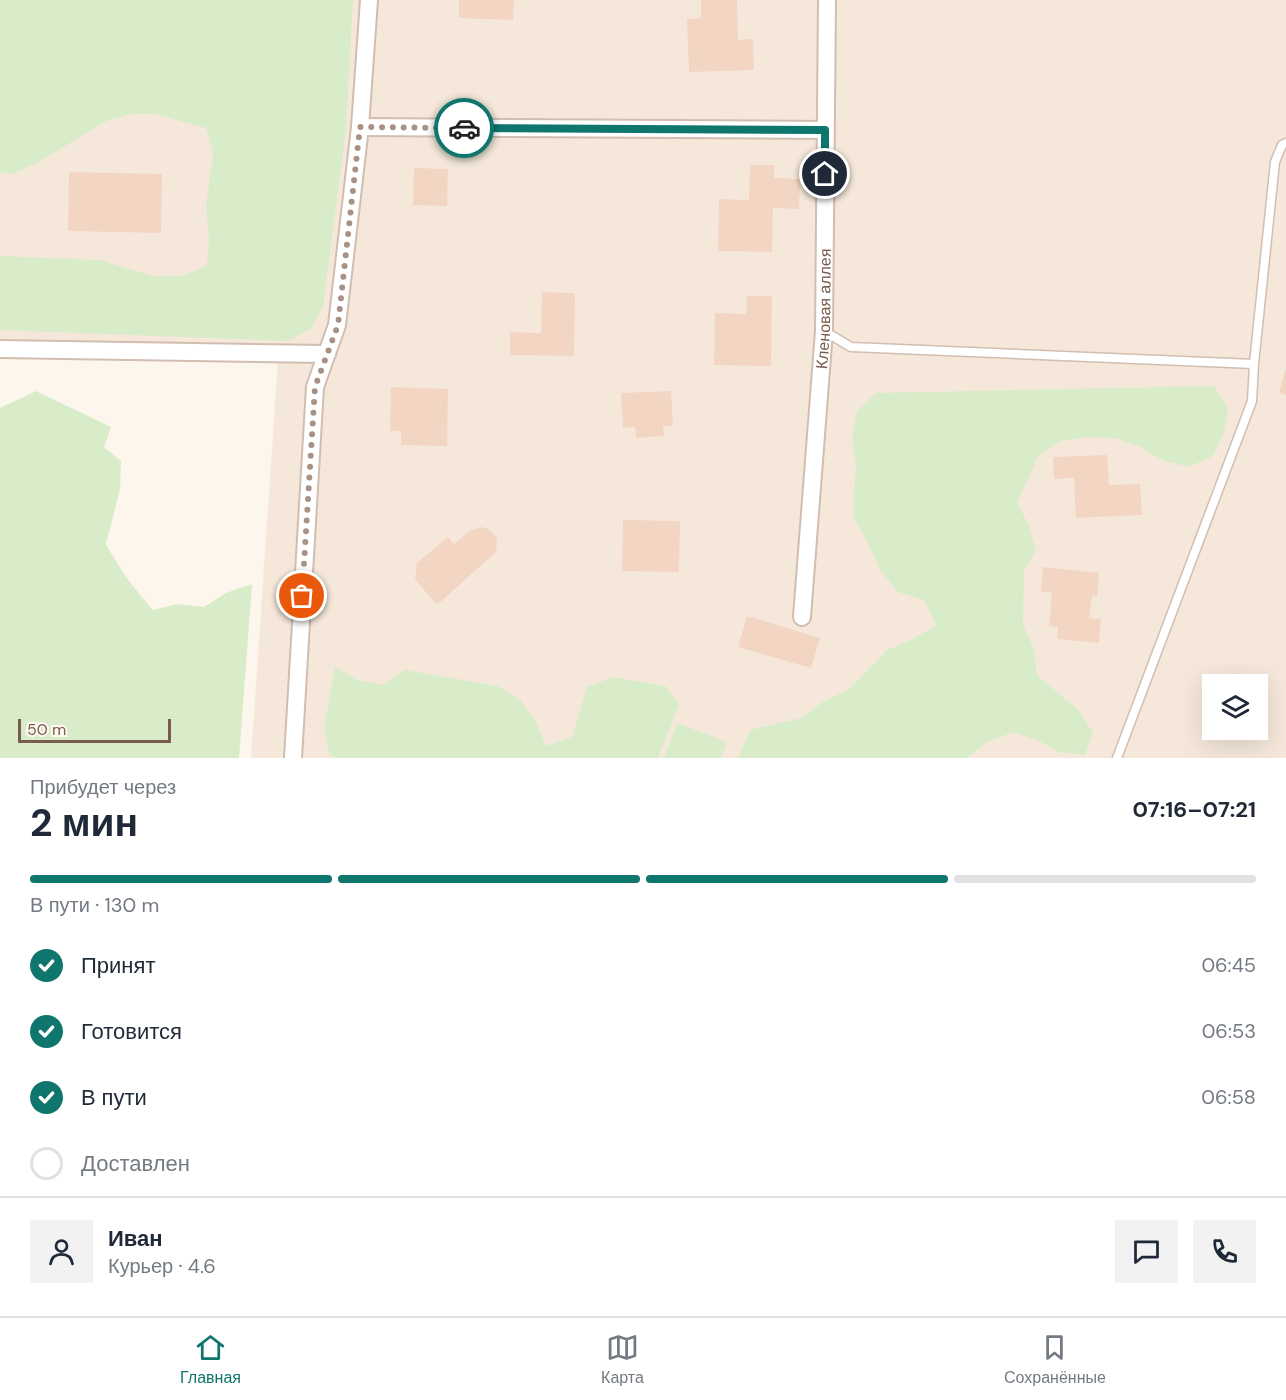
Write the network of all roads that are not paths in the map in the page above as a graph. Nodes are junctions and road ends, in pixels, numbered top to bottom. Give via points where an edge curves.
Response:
1 (369, 0) edge
2 (827, 0) edge
3 (360, 127) junction
4 (825, 130) junction
5 (1286, 143) edge
6 (824, 331) junction
7 (0, 349) edge
8 (327, 354) junction
9 (1254, 364) junction
10 (802, 617) dead end
11 (292, 758) edge
12 (1117, 758) edge

1 - 3 street
2 - 4 street, Кленовая аллея
3 - 4 street
3 - 8 street via 338,325
4 - 6 street, Кленовая аллея
5 - 9 lane via 1275,162
6 - 9 lane via 851,347
6 - 10 street, Кленовая аллея
7 - 8 street
8 - 11 street via 315,387
9 - 12 lane via 1252,401

